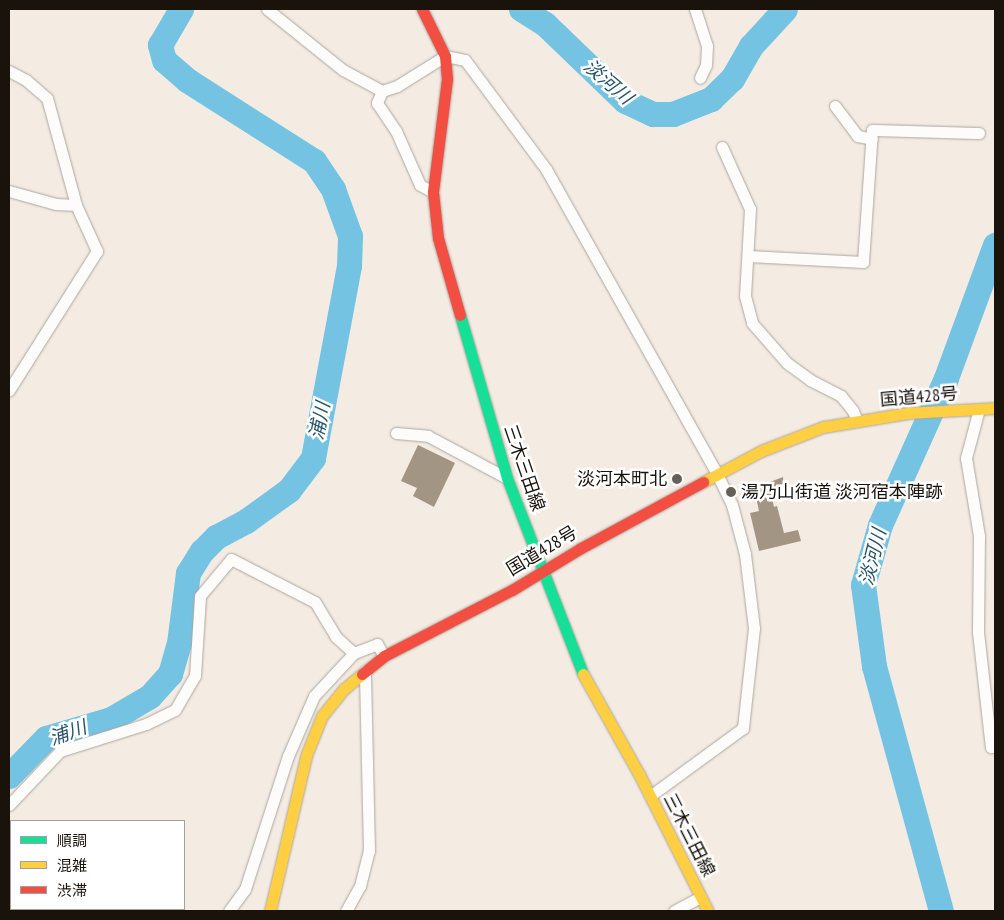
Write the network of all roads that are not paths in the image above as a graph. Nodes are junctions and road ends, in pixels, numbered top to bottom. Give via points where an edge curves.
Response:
1 (267, 9) edge
2 (422, 9) edge
3 (695, 9) edge
4 (445, 56) junction
5 (9, 71) edge
6 (700, 78) dead end
7 (382, 91) junction
8 (835, 106) dead end
9 (979, 134) dead end
10 (872, 139) junction
11 (722, 147) dead end
12 (9, 191) edge
13 (433, 192) junction
14 (76, 206) junction
15 (748, 256) junction
16 (9, 390) edge
17 (995, 408) edge
18 (976, 409) junction
19 (857, 421) junction
20 (396, 433) dead end
21 (717, 474) junction
22 (507, 478) junction
23 (543, 570) junction
24 (354, 653) junction
25 (384, 656) junction
26 (365, 669) junction
27 (991, 748) dead end
28 (650, 796) junction
29 (9, 804) edge
30 (700, 897) junction
31 (229, 911) edge
32 (270, 911) edge
33 (346, 911) edge
34 (674, 911) edge
35 (708, 911) edge

1 - 7 street via 344,70
2 - 4 main road, 三木三田線
3 - 6 street via 707,46 706,64
4 - 7 street via 397,86
4 - 13 main road, 三木三田線 via 446,103
4 - 21 street via 465,60 546,169
5 - 14 street via 26,80 47,98
7 - 13 street via 377,103 396,131 420,185
8 - 10 street via 858,136
9 - 10 street via 872,130
10 - 15 street via 863,262
11 - 15 street via 750,209
12 - 14 street
13 - 22 main road, 三木三田線 via 438,238
14 - 16 street via 97,252
15 - 19 street via 745,296 752,323 787,363 810,380 841,396
17 - 18 main road, 国道428号
18 - 19 main road, 国道428号
18 - 27 street via 966,458 979,536 978,632
19 - 21 main road, 国道428号 via 823,427 761,451
20 - 22 street via 428,436
21 - 23 main road, 国道428号
21 - 28 street via 732,505 745,554 754,628 743,728
22 - 23 main road, 三木三田線
23 - 25 main road, 国道428号 via 512,590
23 - 28 main road, 三木三田線 via 583,675
24 - 25 street via 376,644
24 - 29 street via 336,636 315,602 231,559 200,596 195,676 175,710 146,724 60,751
24 - 31 street via 314,696 288,756 245,889
25 - 26 main road, 国道428号
26 - 32 main road, 国道428号 via 322,716 306,756
26 - 33 street via 369,851 360,886
28 - 30 main road, 三木三田線
30 - 34 street
30 - 35 main road, 三木三田線

